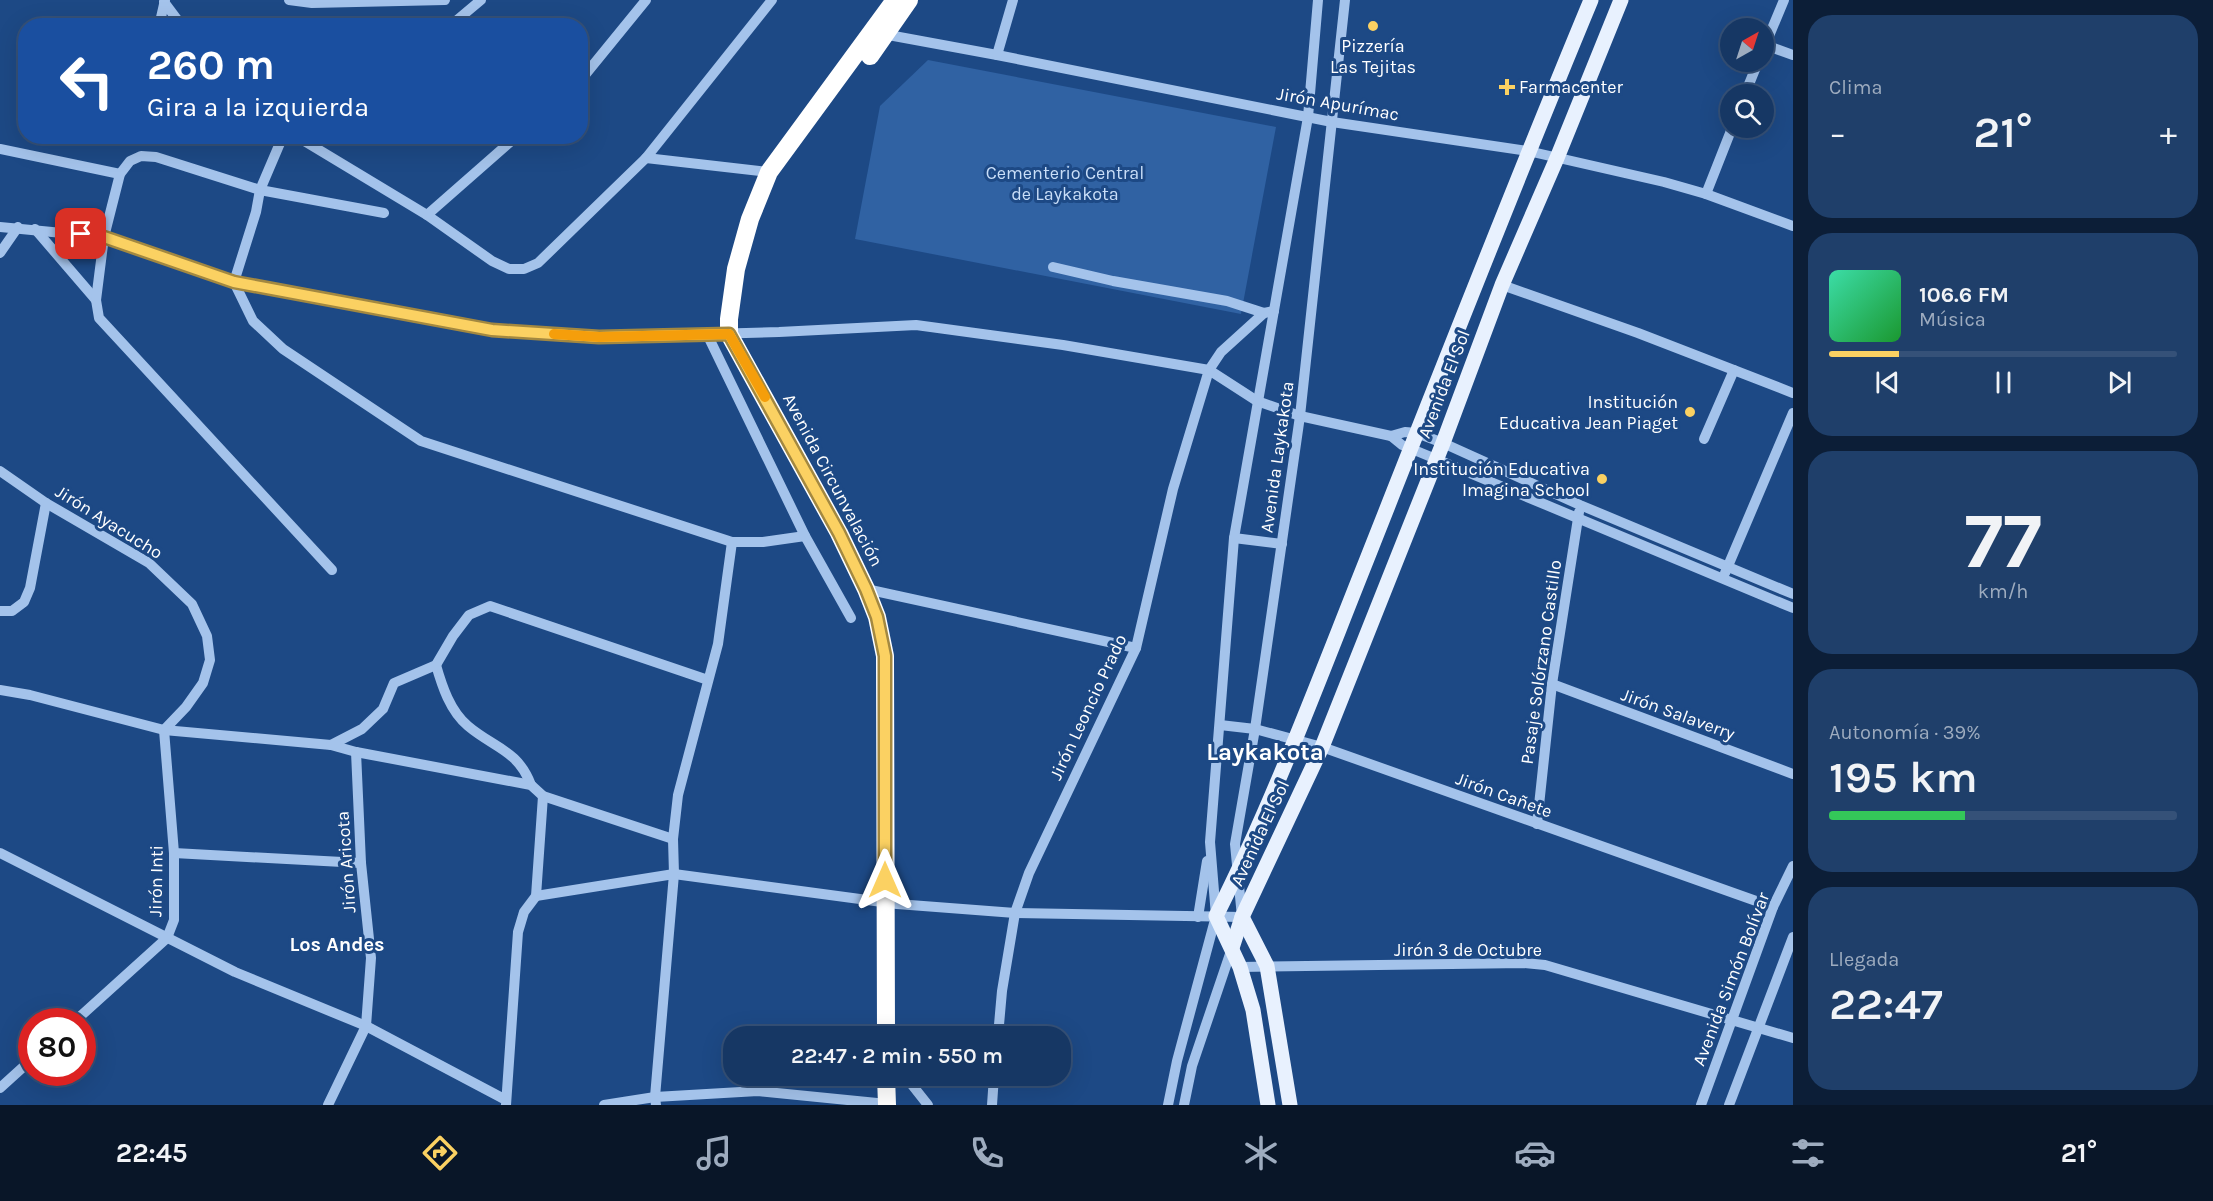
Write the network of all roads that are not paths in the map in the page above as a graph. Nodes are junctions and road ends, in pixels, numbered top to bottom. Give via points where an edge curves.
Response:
1 (289, 0) edge
2 (481, 0) edge
3 (646, 0) edge
4 (772, 0) edge
5 (895, 0) edge
6 (909, 0) edge
7 (1013, 0) edge
8 (1318, 0) edge
9 (1345, 0) edge
10 (1591, 0) edge
11 (1621, 0) edge
12 (1784, 0) edge
13 (164, 1) edge
14 (312, 1) edge
15 (443, 1) edge
16 (161, 18) edge
17 (176, 18) edge
18 (460, 18) edge
19 (1774, 24) edge
20 (880, 33) junction
21 (1774, 49) edge
22 (996, 55) junction
23 (1793, 55) edge
24 (588, 71) edge
25 (1308, 117) junction
26 (1332, 122) junction
27 (1728, 138) edge
28 (280, 144) edge
29 (309, 144) edge
30 (508, 144) edge
31 (0, 148) edge
32 (1528, 151) junction
33 (646, 158) junction
34 (1557, 159) junction
35 (769, 172) junction
36 (120, 174) junction
37 (260, 190) junction
38 (1706, 194) junction
39 (384, 213) dead end
40 (427, 214) junction
41 (1793, 226) edge
42 (0, 227) edge
43 (18, 227) junction
44 (35, 229) junction
45 (104, 237) junction
46 (0, 253) edge
47 (1053, 267) dead end
48 (234, 282) junction
49 (1502, 285) junction
50 (96, 300) junction
51 (1269, 312) junction
52 (707, 334) junction
53 (729, 334) junction
54 (1209, 370) junction
55 (1734, 370) junction
56 (1793, 393) edge
57 (1257, 401) junction
58 (1793, 413) edge
59 (1300, 416) junction
60 (1417, 434) junction
61 (1391, 436) junction
62 (1704, 439) dead end
63 (1443, 443) junction
64 (1411, 448) junction
65 (1436, 459) junction
66 (0, 471) edge
67 (46, 502) junction
68 (1580, 505) junction
69 (1578, 517) junction
70 (805, 536) junction
71 (1234, 538) junction
72 (732, 542) junction
73 (1282, 544) junction
74 (1727, 567) junction
75 (332, 570) dead end
76 (1723, 578) junction
77 (866, 589) junction
78 (1793, 594) edge
79 (1793, 608) edge
80 (0, 611) edge
81 (851, 618) dead end
82 (1136, 648) junction
83 (436, 665) junction
84 (708, 680) junction
85 (1552, 684) junction
86 (0, 690) edge
87 (1220, 725) junction
88 (1255, 729) junction
89 (164, 730) junction
90 (1295, 740) junction
91 (331, 745) junction
92 (1322, 747) junction
93 (356, 752) junction
94 (1793, 774) edge
95 (531, 785) junction
96 (543, 796) junction
97 (1536, 824) junction
98 (674, 839) junction
99 (1210, 842) junction
100 (0, 853) edge
101 (174, 853) junction
102 (361, 863) junction
103 (1793, 866) edge
104 (1238, 873) junction
105 (674, 874) junction
106 (536, 896) junction
107 (885, 902) junction
108 (1773, 907) junction
109 (1015, 913) junction
110 (1216, 916) junction
111 (1198, 917) junction
112 (1242, 917) junction
113 (1793, 937) edge
114 (167, 938) junction
115 (1232, 948) junction
116 (1267, 966) junction
117 (1240, 967) junction
118 (90, 1008) edge
119 (1732, 1021) junction
120 (366, 1026) junction
121 (886, 1026) edge
122 (999, 1026) edge
123 (1757, 1028) junction
124 (1793, 1038) edge
125 (1177, 1061) junction
126 (1192, 1066) junction
127 (18, 1072) edge
128 (886, 1086) edge
129 (913, 1086) edge
130 (993, 1086) edge
131 (0, 1088) edge
132 (656, 1101) edge
133 (506, 1102) edge
134 (887, 1104) edge
135 (328, 1105) edge
136 (604, 1105) edge
137 (928, 1105) edge
138 (992, 1105) edge
139 (1168, 1105) edge
140 (1184, 1105) edge
141 (1268, 1105) edge
142 (1290, 1105) edge
143 (1701, 1105) edge
144 (1729, 1105) edge

1 - 14 street
2 - 18 street
3 - 24 street
4 - 33 street
5 - 20 highway
6 - 20 highway
7 - 22 street
8 - 25 street, Avenida Laykakota
9 - 26 street, Avenida Laykakota
10 - 32 main road, Avenida El Sol
11 - 34 main road, Avenida El Sol
12 - 19 street
13 - 16 street
13 - 17 street
14 - 15 street
20 - 22 street, Jirón Apurímac
20 - 35 highway via 810,133
21 - 23 street
22 - 25 street, Jirón Apurímac
25 - 26 street, Jirón Apurímac
25 - 51 street, Avenida Laykakota
26 - 32 street, Jirón Apurímac
26 - 59 street, Avenida Laykakota
27 - 38 street
28 - 37 street
29 - 40 street
30 - 40 street
31 - 36 street
32 - 34 street, Jirón Apurímac
32 - 60 main road, Avenida El Sol
33 - 35 street
33 - 40 street via 538,263 524,269 509,269 492,261
34 - 38 street, Jirón Apurímac
34 - 49 main road, Avenida El Sol
35 - 53 highway via 736,269
36 - 37 street via 130,161 141,156 156,157
36 - 45 street
37 - 39 street
37 - 48 street
38 - 41 street, Jirón Apurímac
42 - 43 street
43 - 44 street
43 - 46 street
44 - 45 street
44 - 50 street
45 - 48 street
45 - 50 street
47 - 51 street
48 - 52 street via 492,330 599,337
48 - 72 street via 254,321 283,349 422,441
49 - 55 street
49 - 63 main road, Avenida El Sol
50 - 75 street via 99,318
51 - 54 street, Jirón Leoncio Prado via 1221,352
51 - 57 street, Avenida Laykakota
52 - 53 street
52 - 70 street
53 - 54 street via 916,325
53 - 77 highway, Avenida Circunvalación
54 - 57 street
54 - 82 street, Jirón Leoncio Prado via 1173,489
55 - 56 street
55 - 62 street
57 - 59 street
57 - 71 street, Avenida Laykakota
58 - 74 street
59 - 61 street
59 - 73 street, Avenida Laykakota
60 - 61 street
60 - 63 street
60 - 64 main road, Avenida El Sol
61 - 64 street
63 - 65 main road, Avenida El Sol
63 - 68 street
64 - 65 street
64 - 90 main road, Avenida El Sol
65 - 69 street
65 - 92 main road, Avenida El Sol
66 - 67 street, Jirón Ayacucho
67 - 80 street via 24,603 12,611
67 - 89 street, Jirón Ayacucho via 148,564 192,604 207,636 210,660 203,683
68 - 69 street, Pasaje Solórzano Castillo
68 - 74 street
69 - 76 street
69 - 85 street, Pasaje Solórzano Castillo
70 - 72 street
70 - 81 street
71 - 73 street
71 - 87 street, Avenida Laykakota
72 - 84 street via 718,644
73 - 88 street, Avenida Laykakota
74 - 76 street
74 - 78 street
76 - 79 street
77 - 82 street
77 - 107 highway, Avenida Circunvalación via 885,656
82 - 109 street, Jirón Leoncio Prado via 1029,873
83 - 84 street via 469,615 490,606
83 - 91 street via 394,683 383,709 362,729
83 - 95 street via 442,686 465,724 486,741 512,754
84 - 98 street via 678,795
85 - 94 street, Jirón Salaverry
85 - 97 street, Pasaje Solórzano Castillo
86 - 89 street
87 - 88 street, Jirón Cañete
87 - 99 street, Avenida Laykakota
88 - 90 street, Jirón Cañete
88 - 104 street, Avenida Laykakota via 1235,844
89 - 91 street
89 - 101 street, Jirón Inti
90 - 92 street, Jirón Cañete
90 - 104 main road, Avenida El Sol
91 - 93 street
92 - 97 street, Jirón Cañete
92 - 112 main road, Avenida El Sol
93 - 95 street
93 - 102 street, Jirón Aricota
95 - 96 street
96 - 98 street
96 - 106 street
97 - 108 street, Jirón Cañete
98 - 105 street
99 - 110 street, Avenida Laykakota
99 - 111 street
100 - 114 street
101 - 102 street
101 - 114 street, Jirón Inti via 174,920
102 - 120 street, Jirón Aricota via 371,958
103 - 108 street, Avenida Simón Bolívar
104 - 110 main road, Avenida El Sol
104 - 112 street, Avenida Laykakota
105 - 106 street
105 - 107 street
105 - 132 street
106 - 133 street via 524,912 518,932
107 - 109 street
107 - 121 highway, Avenida Circunvalación
108 - 119 street, Avenida Simón Bolívar
109 - 111 street
109 - 122 street, Jirón Leoncio Prado
110 - 111 street
110 - 112 street
110 - 115 main road
110 - 125 street, Avenida Laykakota
112 - 115 main road, Avenida El Sol
112 - 116 main road
113 - 123 street
114 - 118 street, Jirón Inti
114 - 120 street via 235,972
115 - 117 main road
115 - 126 street
116 - 117 street, Jirón 3 de Octubre
116 - 119 street, Jirón 3 de Octubre via 1545,965
116 - 142 main road
117 - 141 main road via 1253,1010
119 - 123 street, Jirón 3 de Octubre
119 - 143 street, Avenida Simón Bolívar
120 - 133 street
120 - 135 street, Jirón Aricota
123 - 124 street, Jirón 3 de Octubre
123 - 144 street
125 - 126 street
125 - 139 street, Avenida Laykakota
126 - 140 street
127 - 131 street
128 - 134 highway
129 - 137 street
130 - 138 street
132 - 134 street via 758,1091
132 - 136 street

